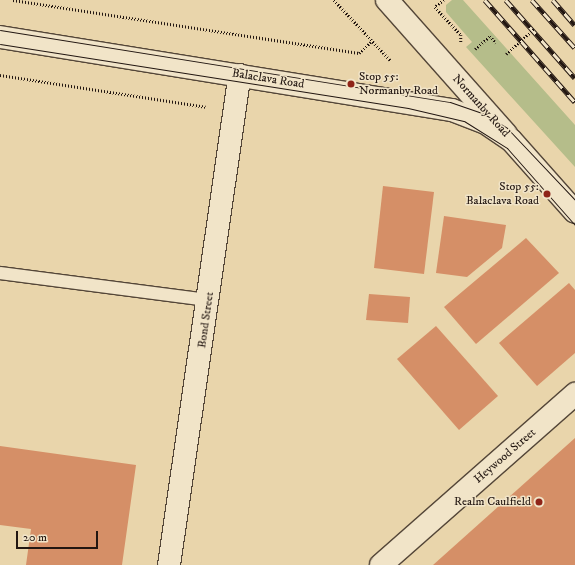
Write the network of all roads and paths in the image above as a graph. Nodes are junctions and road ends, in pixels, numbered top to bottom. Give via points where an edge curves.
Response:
1 (13, 0) edge
2 (334, 0) edge
3 (387, 0) edge
4 (444, 0) edge
5 (534, 28) dead end
6 (0, 37) edge
7 (372, 42) junction
8 (461, 42) dead end
9 (496, 43) dead end
10 (475, 49) dead end
11 (506, 54) dead end
12 (391, 61) dead end
13 (240, 74) junction
14 (0, 75) edge
15 (206, 107) dead end
16 (523, 152) junction
17 (575, 212) edge
18 (0, 273) edge
19 (209, 300) junction
20 (575, 394) edge
21 (169, 565) edge
22 (381, 565) edge

1 - 7 path via 359,53
2 - 7 path
3 - 16 street, Normanby Road
4 - 8 path via 435,7 461,35
5 - 11 path, bridge
6 - 13 street, Balaclava Road
7 - 12 path
9 - 10 path via 490,36
13 - 16 street, Balaclava Road via 452,110 498,130
13 - 19 street, Bond Street
14 - 15 path
16 - 17 street, Normanby Road
18 - 19 lane
19 - 21 street, Bond Street
20 - 22 street, Heywood Street

